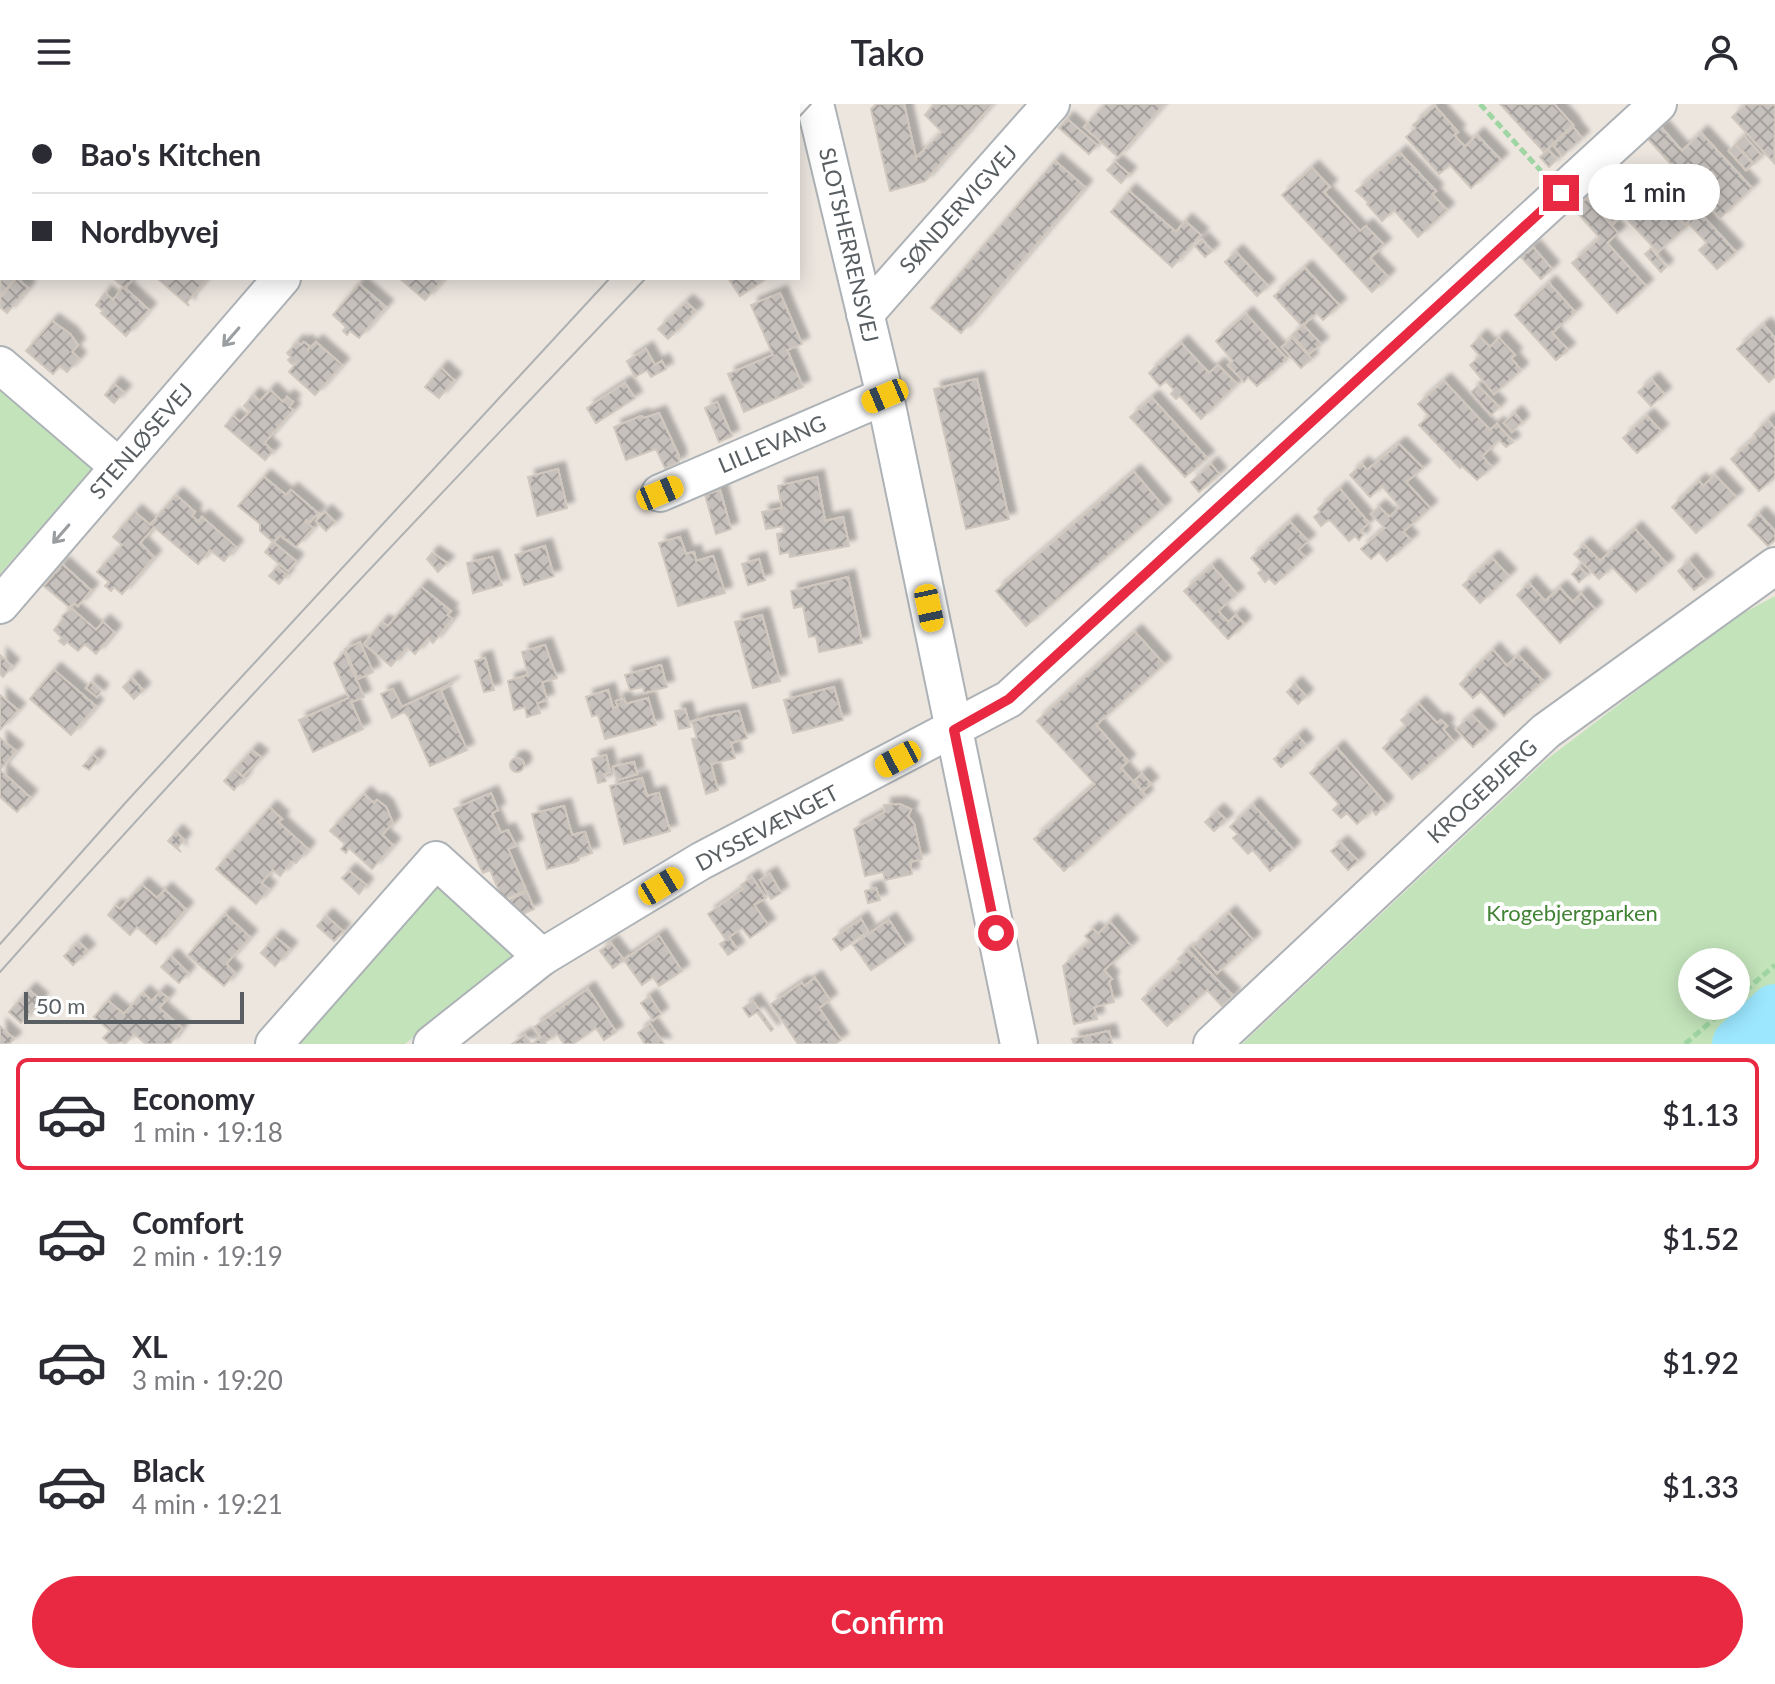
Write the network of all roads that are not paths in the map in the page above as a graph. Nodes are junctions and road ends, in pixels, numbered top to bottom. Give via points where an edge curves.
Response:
1 (815, 104) edge
2 (1051, 104) edge
3 (1658, 104) edge
4 (280, 280) edge
5 (865, 314) junction
6 (0, 365) edge
7 (885, 396) junction
8 (119, 467) junction
9 (660, 493) dead end
10 (1775, 566) edge
11 (0, 605) edge
12 (954, 730) junction
13 (542, 957) junction
14 (274, 1044) edge
15 (432, 1044) edge
16 (1019, 1044) edge
17 (1212, 1044) edge

1 - 5 street, SLOTSHERRENSVEJ
2 - 5 street, SØNDERVIGVEJ
3 - 12 street, DYSSEVÆNGET via 1009,699
4 -> 8 street, STENLØSEVEJ
5 - 7 street, SLOTSHERRENSVEJ
6 - 8 street
7 - 9 street, LILLEVANG
7 - 12 street, SLOTSHERRENSVEJ
8 -> 11 street, STENLØSEVEJ
10 - 17 street, KROGEBJERG via 1546,731
12 - 13 street, DYSSEVÆNGET via 701,861
12 - 16 street, SLOTSHERRENSVEJ
13 - 14 street via 436,860
13 - 15 street, DYSSEVÆNGET

